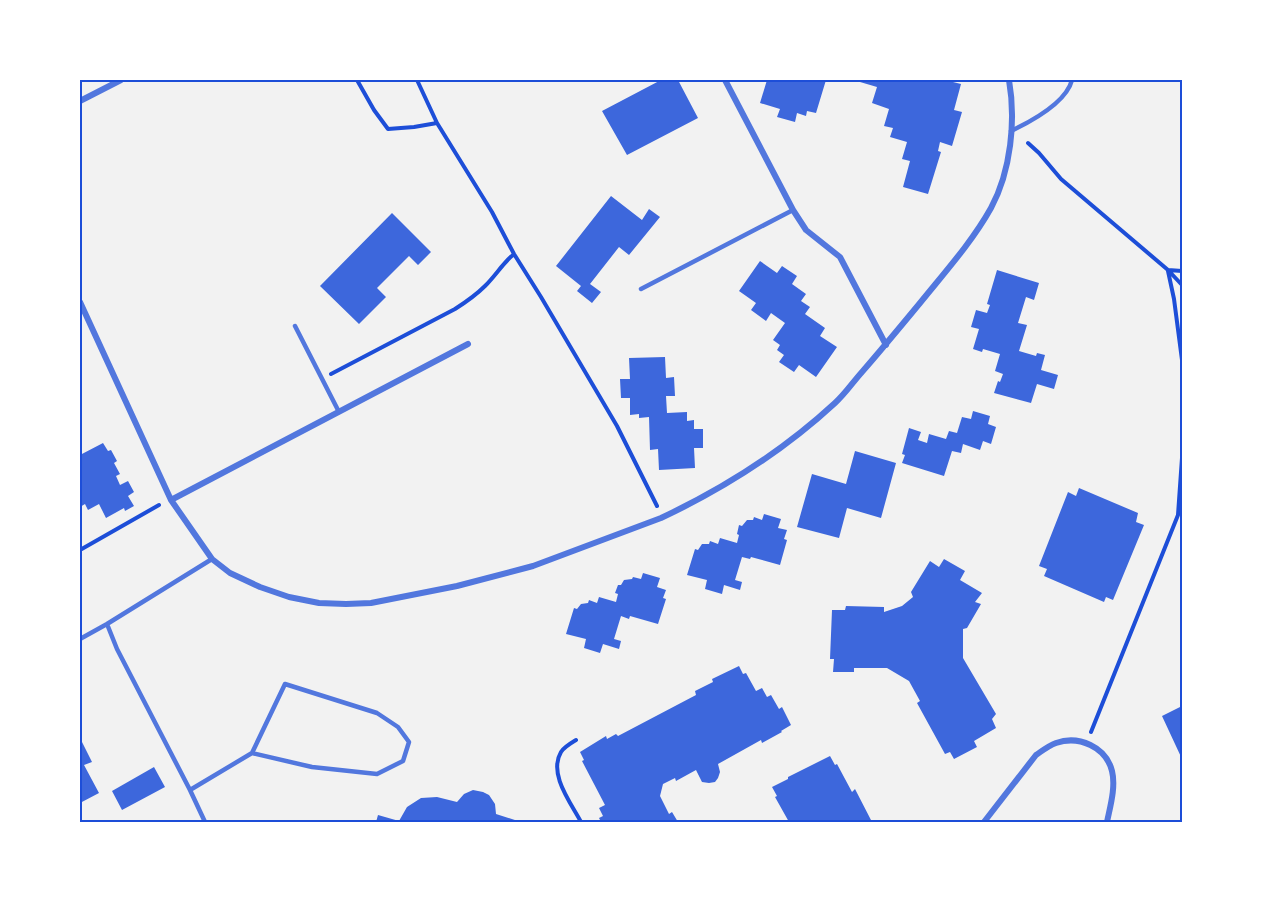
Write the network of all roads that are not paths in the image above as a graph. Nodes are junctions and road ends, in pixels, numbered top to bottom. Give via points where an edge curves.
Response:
1 (121, 80) edge
2 (725, 80) edge
3 (1009, 80) edge
4 (1072, 80) edge
5 (80, 101) edge
6 (1011, 131) junction
7 (793, 210) junction
8 (641, 289) dead end
9 (80, 302) edge
10 (295, 326) dead end
11 (468, 344) dead end
12 (886, 345) junction
13 (339, 412) junction
14 (171, 500) junction
15 (212, 559) junction
16 (107, 624) junction
17 (80, 639) edge
18 (252, 753) junction
19 (190, 790) junction
20 (205, 822) edge
21 (984, 822) edge
22 (1107, 822) edge

1 - 5 street
2 - 7 street
3 - 6 street
4 - 6 lane via 1059,101
6 - 12 street via 1003,178 992,206
7 - 8 lane
7 - 12 street via 806,230 840,258
9 - 14 street
10 - 13 lane
11 - 13 street
12 - 15 street via 836,402 746,472 661,518 533,566 434,591 346,604 289,597 230,573
13 - 14 street
14 - 15 street
15 - 16 lane
16 - 17 lane
16 - 19 lane
18 - 18 lane via 377,774 404,761 409,742 398,727 377,713 285,684
18 - 19 lane
19 - 20 lane
21 - 22 street via 1036,755 1067,741 1086,743 1108,760 1113,788

